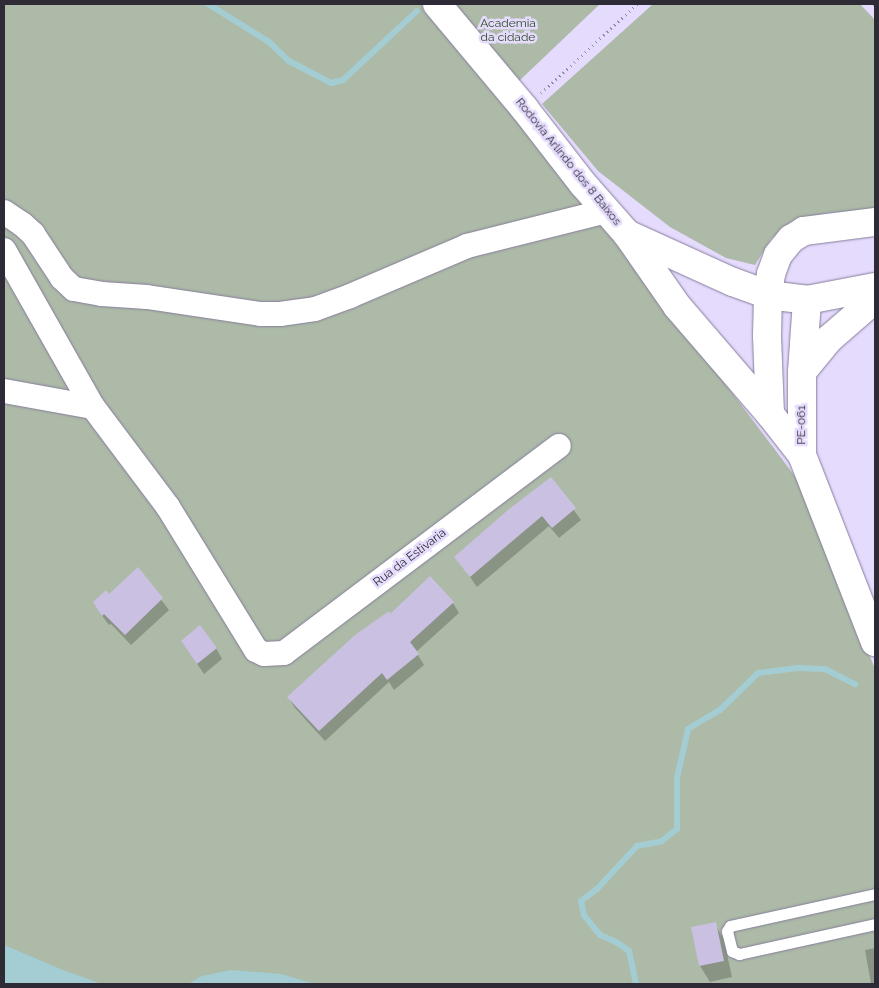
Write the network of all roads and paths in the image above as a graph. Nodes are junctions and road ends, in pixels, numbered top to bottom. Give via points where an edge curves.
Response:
1 (437, 4) edge
2 (637, 4) edge
3 (524, 108) junction
4 (4, 212) edge
5 (606, 212) junction
6 (875, 222) edge
7 (627, 234) junction
8 (4, 250) edge
9 (875, 287) edge
10 (768, 295) junction
11 (875, 298) edge
12 (807, 300) junction
13 (802, 372) junction
14 (4, 391) edge
15 (93, 407) junction
16 (770, 414) junction
17 (559, 446) dead end
18 (802, 455) junction
19 (875, 642) edge
20 (875, 894) edge
21 (875, 924) edge

1 - 3 main road, Rodovia Arlindo dos 8 Baixos / PE-061
2 - 3 path
3 - 5 main road, Rodovia Arlindo dos 8 Baixos / PE-061
4 - 5 street via 33,234 62,278 74,289 261,314 314,309 467,246
5 - 7 main road, Rodovia Arlindo dos 8 Baixos / PE-061
6 - 10 main road via 804,231 791,238 773,264
7 - 10 main road, Rodovia Arlindo dos 8 Baixos
7 - 16 main road, PE-061 via 677,306
8 - 15 street
9 - 12 main road, Rodovia Arlindo dos 8 Baixos
10 - 12 main road, Rodovia Arlindo dos 8 Baixos
10 - 16 main road
11 - 13 main road via 829,338
12 - 13 main road, PE-061
13 - 18 main road, PE-061 / PE-061
14 - 15 street
15 - 17 street, Rua da Estivaria via 168,507 256,650 264,654 284,653
16 - 18 main road, PE-061 / PE-061
18 - 19 main road, PE-061
20 - 21 lane via 730,926 727,931 732,951 739,954

